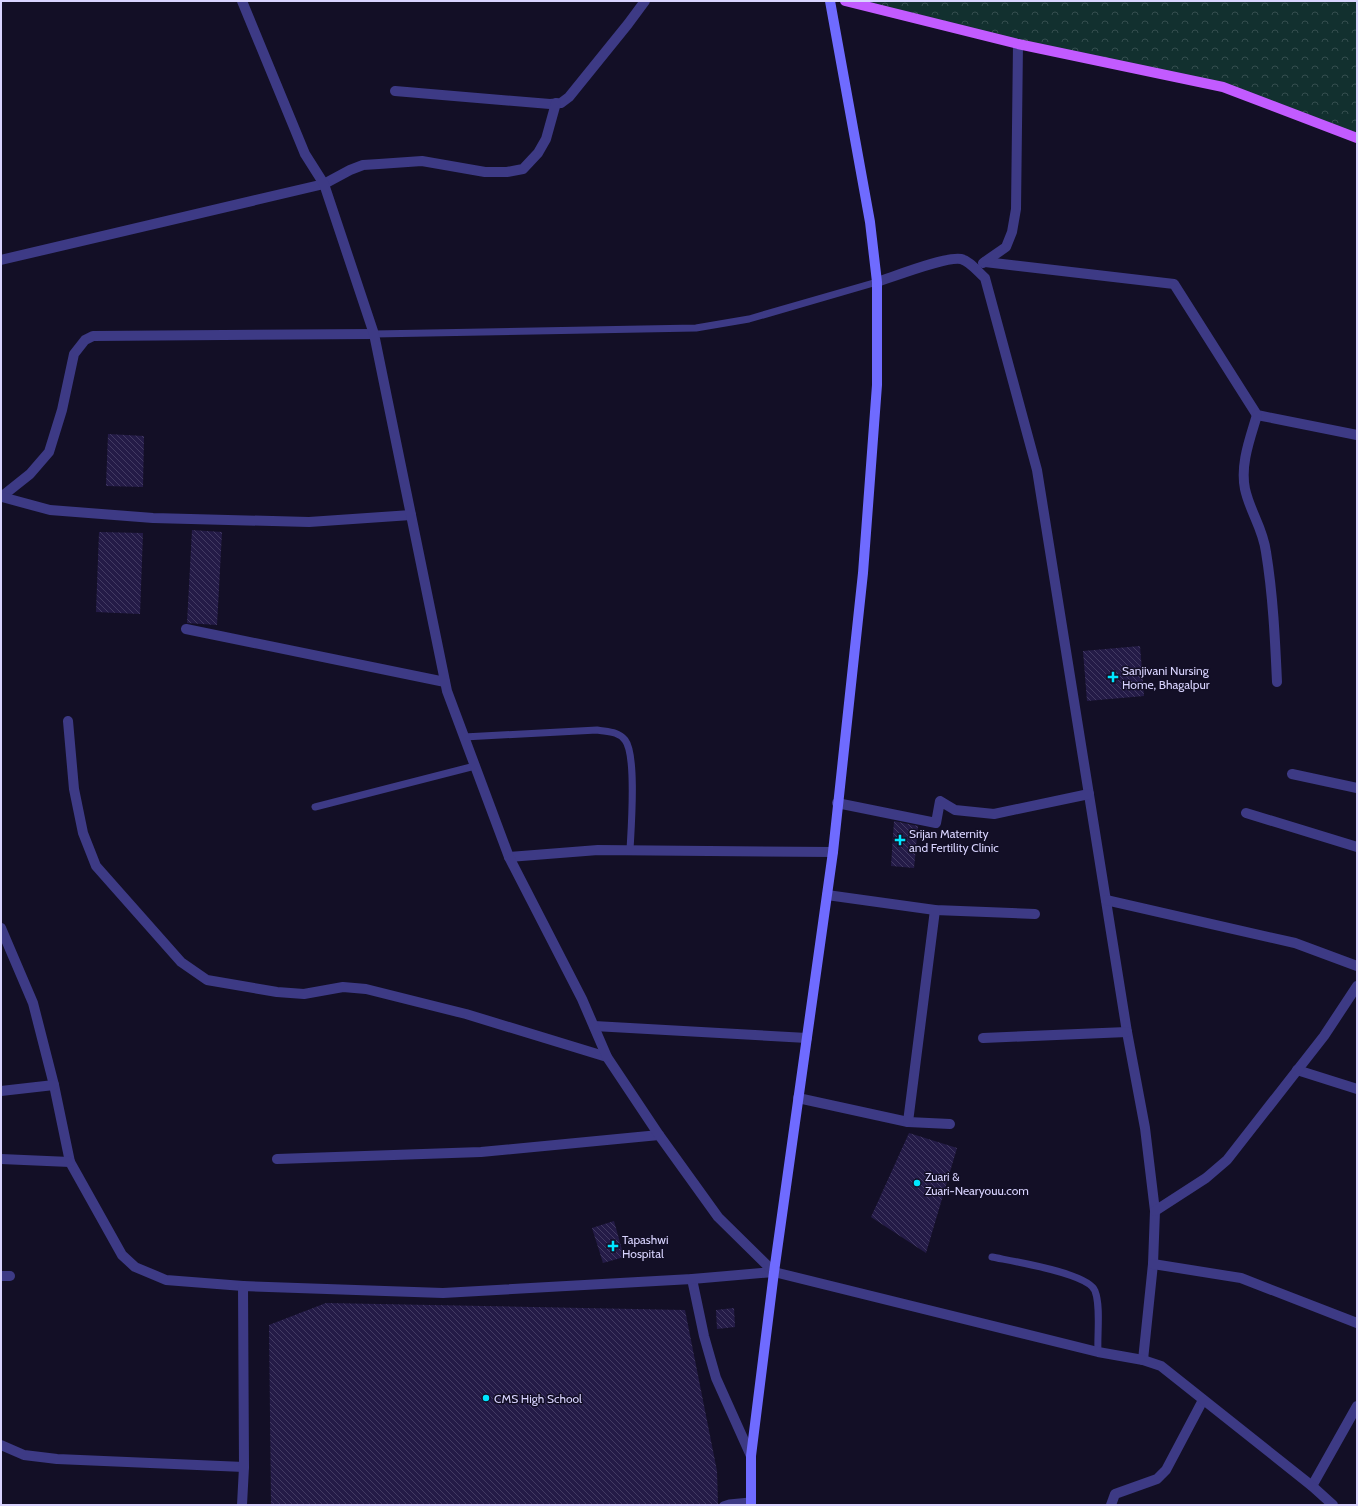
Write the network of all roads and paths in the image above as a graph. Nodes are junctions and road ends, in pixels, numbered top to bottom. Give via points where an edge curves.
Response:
1 (242, 1) edge
2 (645, 1) edge
3 (830, 1) edge
4 (845, 1) edge
5 (1018, 44) junction
6 (395, 91) dead end
7 (556, 103) junction
8 (1357, 138) edge
9 (324, 184) junction
10 (1, 260) edge
11 (985, 262) junction
12 (975, 269) junction
13 (877, 282) junction
14 (374, 334) junction
15 (1257, 415) junction
16 (1357, 435) edge
17 (1, 497) edge
18 (411, 516) junction
19 (186, 629) dead end
20 (445, 682) junction
21 (1277, 682) dead end
22 (68, 721) dead end
23 (464, 736) junction
24 (475, 766) junction
25 (1292, 774) dead end
26 (1357, 788) edge
27 (1089, 794) junction
28 (837, 803) junction
29 (315, 807) dead end
30 (1246, 812) dead end
31 (1357, 847) edge
32 (630, 850) junction
33 (833, 852) junction
34 (509, 857) junction
35 (826, 896) junction
36 (1106, 900) junction
37 (935, 910) junction
38 (1035, 914) dead end
39 (1, 928) edge
40 (1357, 966) edge
41 (1357, 986) edge
42 (1354, 997) edge
43 (594, 1026) junction
44 (1127, 1032) junction
45 (807, 1038) junction
46 (983, 1038) dead end
47 (607, 1057) junction
48 (1297, 1070) junction
49 (54, 1085) junction
50 (1357, 1088) edge
51 (1, 1091) edge
52 (798, 1098) junction
53 (908, 1122) junction
54 (950, 1124) dead end
55 (659, 1135) junction
56 (1, 1159) edge
57 (277, 1159) dead end
58 (70, 1162) junction
59 (1155, 1211) junction
60 (992, 1257) dead end
61 (1153, 1264) junction
62 (774, 1272) junction
63 (692, 1279) junction
64 (243, 1286) junction
65 (1357, 1323) edge
66 (1098, 1352) junction
67 (1143, 1360) junction
68 (1203, 1400) junction
69 (1357, 1406) edge
70 (1, 1445) edge
71 (751, 1456) junction
72 (244, 1467) junction
73 (1312, 1486) junction
74 (751, 1503) edge
75 (242, 1505) edge
76 (724, 1505) edge
77 (1111, 1505) edge
78 (1333, 1505) edge

1 - 9 street via 305,154
2 - 7 street via 569,97 561,103
3 - 13 main road via 870,222
4 - 5 main road
5 - 8 main road via 1223,87
5 - 11 street via 1016,209 1006,247
6 - 7 street
7 - 9 street via 546,139 538,153 523,169 485,172 422,161 371,164 350,170
9 - 10 street
9 - 14 street
11 - 12 street
11 - 15 street via 1174,284
12 - 13 street via 961,259 947,260
12 - 27 street via 985,278 1037,470
13 - 14 lane via 749,319 696,328
13 - 28 main road via 877,385 864,566
14 - 17 street via 93,336 85,340 74,354 62,410 49,452 30,474
14 - 18 street
15 - 16 street
15 - 21 street via 1243,466 1245,489 1263,534 1266,551 1272,598
17 - 18 street via 50,510 153,518 309,522
18 - 20 street
19 - 20 street
20 - 23 street
22 - 47 street via 74,789 83,833 96,866 181,962 195,973 207,980 277,992 304,994 343,987 366,989 466,1014
23 - 24 street
23 - 32 lane via 597,730 615,732 626,741 631,757
24 - 29 lane
24 - 34 street
25 - 26 street
27 - 28 street via 994,814 955,810 940,801 936,823
27 - 36 street
28 - 33 main road
30 - 31 street
32 - 33 street
32 - 34 street
33 - 35 main road
34 - 43 street
35 - 37 street
35 - 45 main road
36 - 40 street via 1295,943
36 - 44 street
37 - 38 street
37 - 53 street
39 - 49 street via 33,1003
41 - 42 street
42 - 48 street
43 - 45 street
43 - 47 street
44 - 46 street
44 - 59 street via 1145,1128
45 - 52 main road
47 - 55 street
48 - 50 street
48 - 59 street via 1227,1160 1206,1178
49 - 51 street
49 - 58 street
52 - 53 street
52 - 62 main road
53 - 54 street
55 - 57 street via 481,1152
55 - 62 street via 718,1217
56 - 58 street
58 - 64 street via 122,1254 135,1267 166,1280
59 - 61 street
60 - 66 lane via 1063,1273 1090,1283 1095,1290 1097,1307
61 - 65 street via 1241,1278
61 - 67 street
62 - 63 street
62 - 66 street
62 - 71 main road
63 - 64 street via 443,1293
63 - 71 street via 716,1378
64 - 72 street
66 - 67 street
67 - 68 street via 1161,1366
68 - 73 street
68 - 77 street via 1166,1470 1156,1479 1115,1494
69 - 73 street
70 - 72 street via 24,1455 57,1459
71 - 74 main road
72 - 75 street
73 - 78 street
74 - 76 lane

